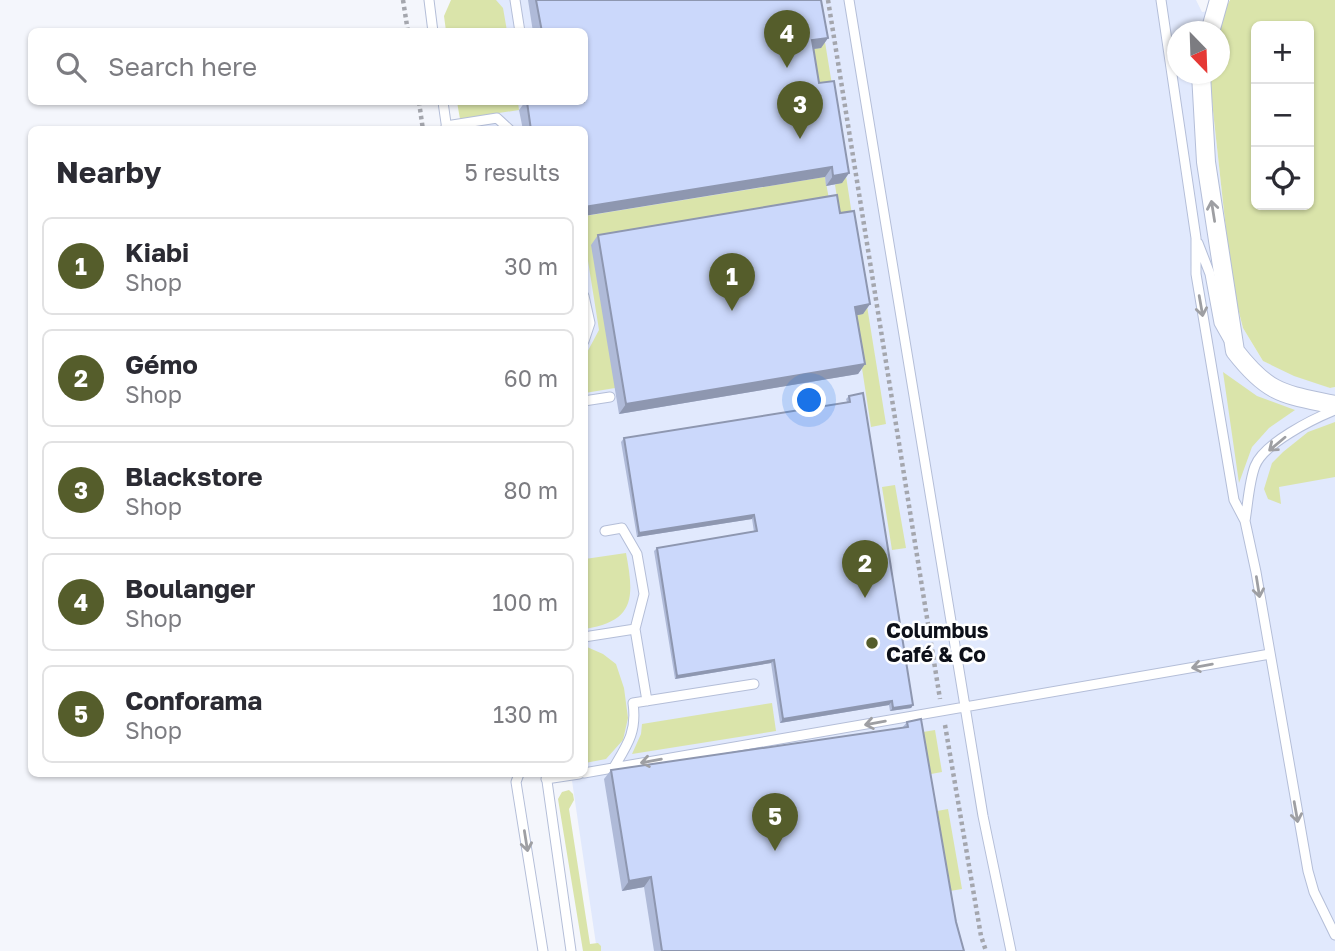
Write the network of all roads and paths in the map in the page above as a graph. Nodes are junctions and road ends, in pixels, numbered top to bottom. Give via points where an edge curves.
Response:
1 (403, 0) edge
2 (429, 0) edge
3 (515, 0) edge
4 (828, 0) edge
5 (849, 0) edge
6 (1161, 0) edge
7 (1219, 0) edge
8 (1213, 21) edge
9 (407, 28) edge
10 (432, 28) edge
11 (519, 28) edge
12 (1202, 84) edge
13 (419, 105) edge
14 (443, 105) edge
15 (422, 126) edge
16 (447, 126) edge
17 (457, 126) edge
18 (506, 126) edge
19 (1196, 238) junction
20 (588, 311) edge
21 (588, 329) edge
22 (1235, 351) junction
23 (610, 397) dead end
24 (588, 400) edge
25 (1335, 407) edge
26 (1245, 520) junction
27 (605, 531) dead end
28 (635, 629) junction
29 (588, 636) edge
30 (1269, 654) junction
31 (754, 684) dead end
32 (647, 701) junction
33 (965, 708) junction
34 (943, 712) junction
35 (614, 767) junction
36 (588, 772) edge
37 (518, 777) edge
38 (546, 777) edge
39 (1335, 935) edge
40 (543, 951) edge
41 (571, 951) edge
42 (986, 951) edge
43 (1011, 951) edge

1 - 9 path
2 - 10 lane
3 - 11 lane
4 - 34 path
5 - 33 lane
6 - 19 lane
7 - 8 street
22 -> 12 street via 1206,162
13 - 15 path
14 - 16 lane
17 - 18 lane via 497,118
19 - 22 lane via 1210,274 1219,323
19 -> 26 lane via 1196,274 1234,500
20 - 21 lane
22 - 25 street via 1254,376 1281,393
23 - 24 lane
25 -> 26 lane via 1301,425 1255,464
26 -> 30 lane
27 - 28 lane via 622,528 637,554 644,594
28 - 29 lane
28 - 32 lane
30 -> 33 lane
30 -> 39 lane via 1308,871
31 - 32 lane
32 - 35 lane via 633,704 636,722
33 - 34 lane
33 - 43 lane
34 -> 35 lane
34 - 42 path
35 - 36 lane
37 -> 40 lane
38 - 41 lane

